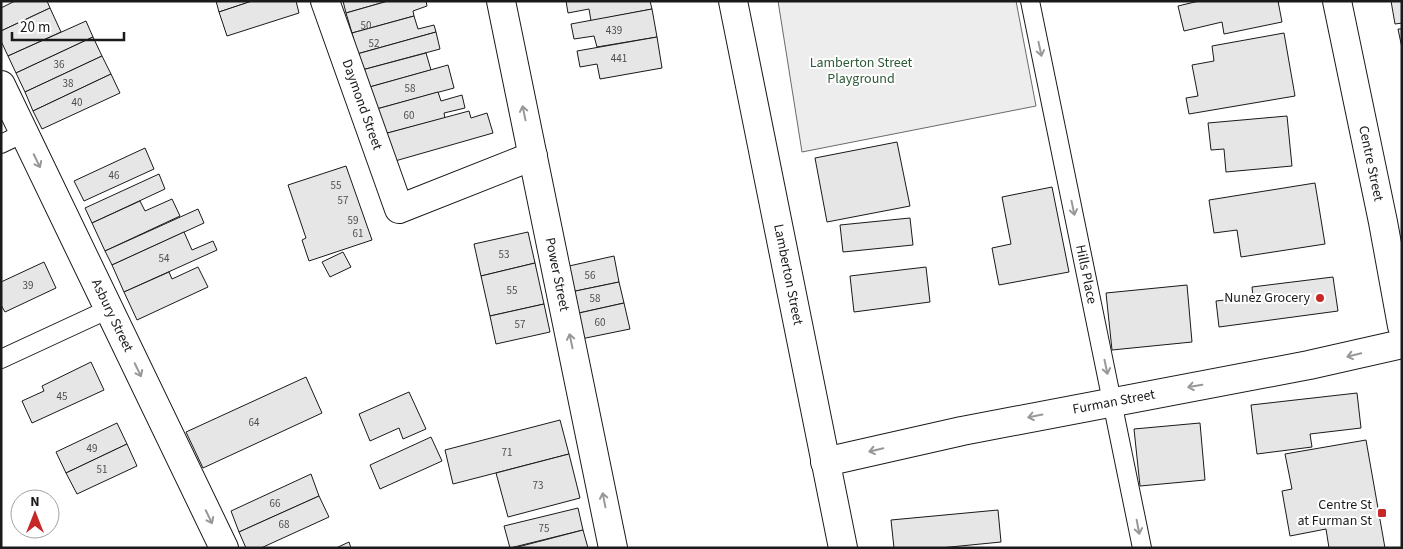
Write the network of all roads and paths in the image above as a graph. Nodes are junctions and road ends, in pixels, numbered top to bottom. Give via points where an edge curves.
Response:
1 (325, 1) edge
2 (501, 1) edge
3 (733, 1) edge
4 (1030, 1) edge
5 (1337, 1) edge
6 (1, 85) edge
7 (13, 139) edge
8 (533, 156) junction
9 (109, 308) junction
10 (1402, 326) edge
11 (1402, 344) edge
12 (1, 359) edge
13 (1113, 400) junction
14 (825, 462) junction
15 (224, 548) edge
16 (613, 548) edge
17 (843, 548) edge
18 (1142, 548) edge

1 - 8 street, Daymond Street via 399,209
8 -> 2 street, Power Street
3 - 14 street, Lamberton Street
4 -> 13 lane, Hills Place
5 - 10 street, Centre Street
6 - 7 street, Asbury Street
7 -> 9 street, Asbury Street
16 -> 8 street, Power Street
9 - 12 lane
9 -> 15 street, Asbury Street
11 -> 13 street, Furman Street via 1309,365
13 -> 14 street, Furman Street
13 -> 18 lane, Hills Place
14 - 17 street, Lamberton Street

